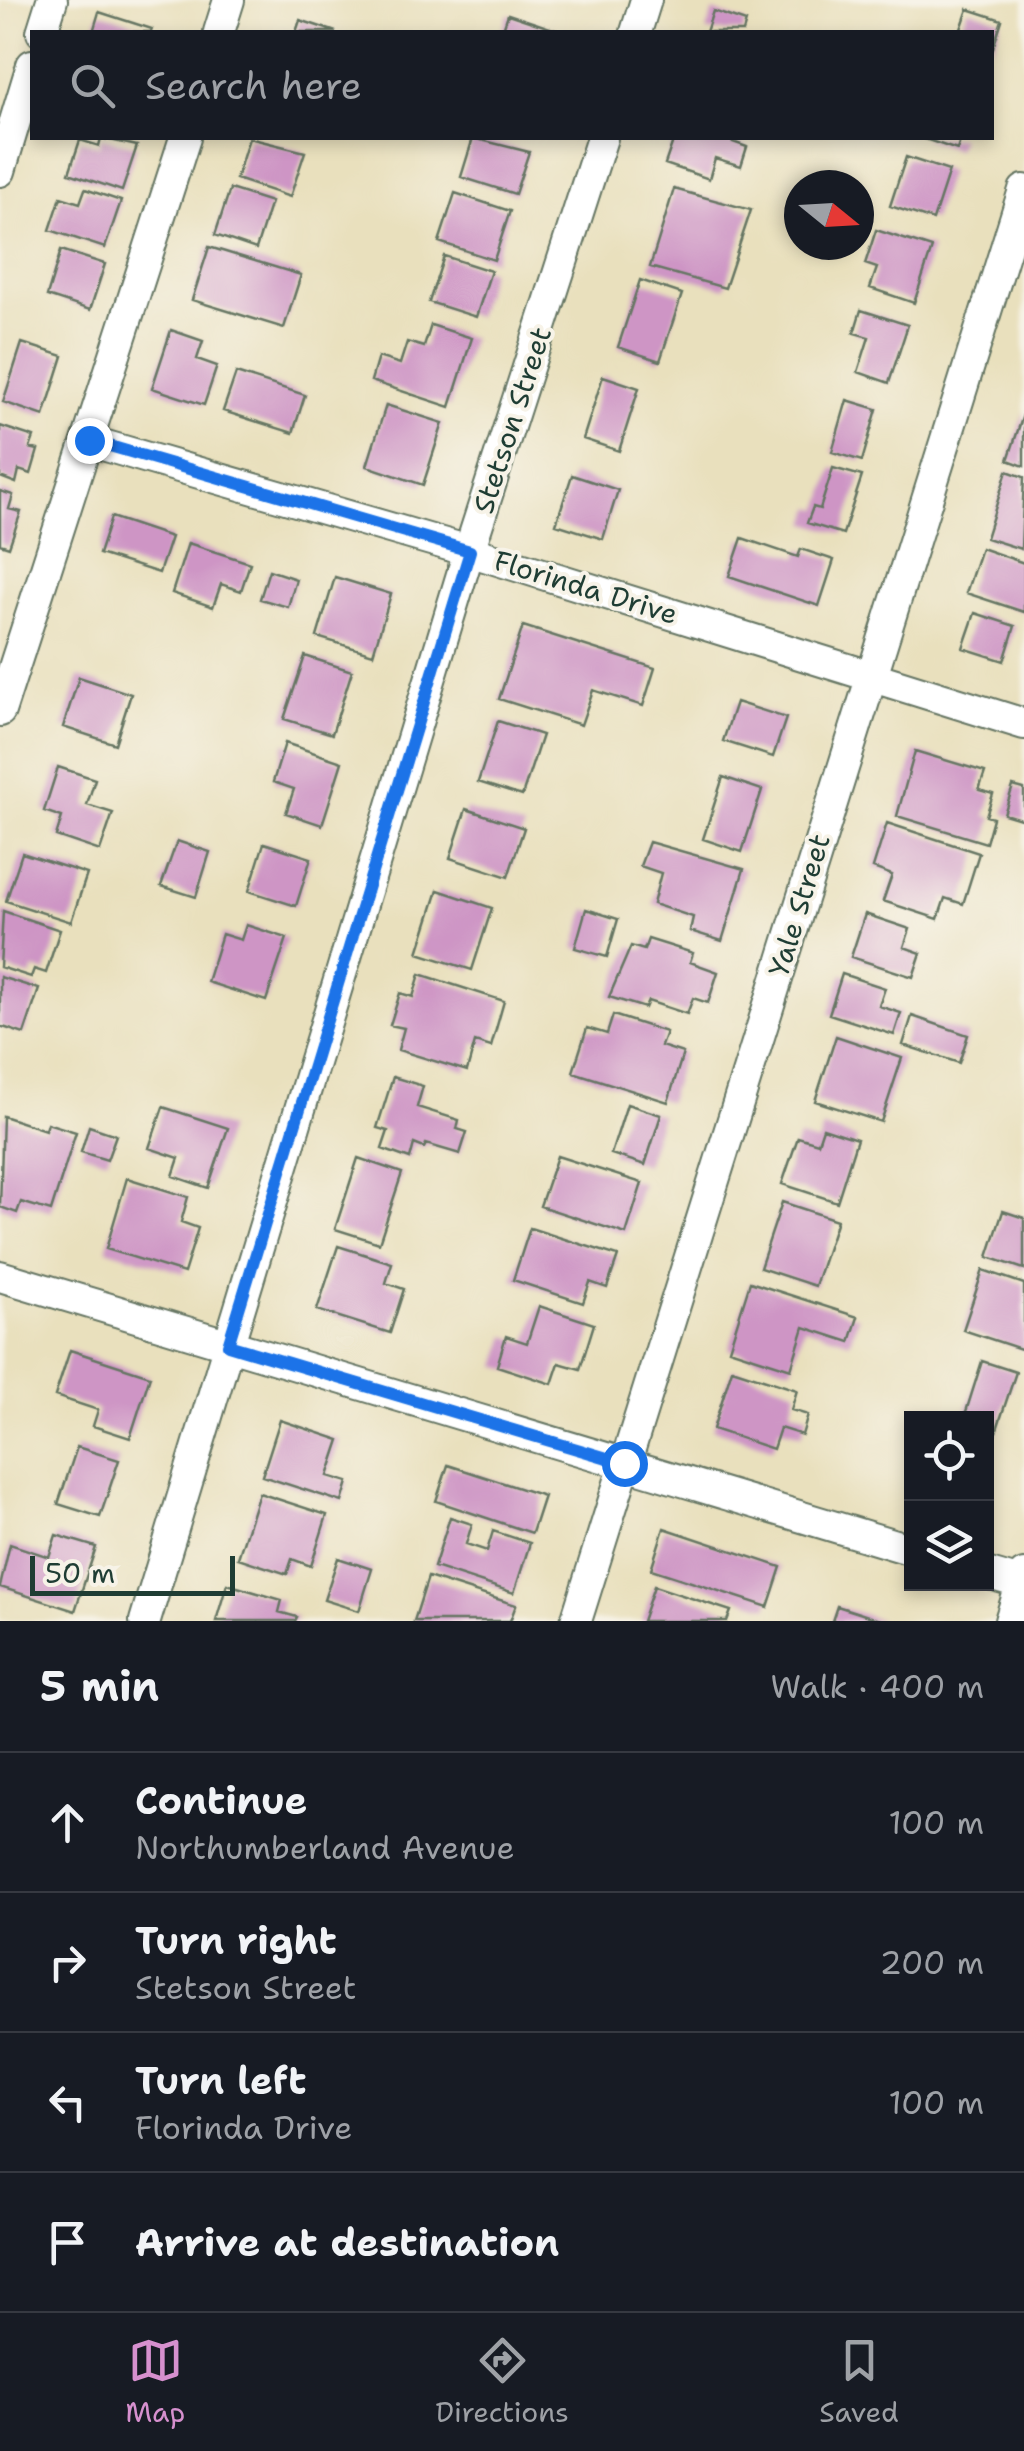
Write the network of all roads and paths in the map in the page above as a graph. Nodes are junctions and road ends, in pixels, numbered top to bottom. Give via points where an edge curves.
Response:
1 (52, 0) edge
2 (229, 0) edge
3 (646, 0) edge
4 (43, 30) edge
5 (220, 30) edge
6 (637, 30) edge
7 (30, 72) edge
8 (185, 140) edge
9 (601, 140) edge
10 (0, 171) edge
11 (1024, 190) edge
12 (89, 440) junction
13 (470, 551) junction
14 (10, 643) edge
15 (872, 676) junction
16 (0, 711) edge
17 (1024, 724) edge
18 (0, 1276) edge
19 (228, 1345) junction
20 (624, 1463) junction
21 (904, 1548) edge
22 (994, 1575) edge
23 (1023, 1581) edge
24 (145, 1621) edge
25 (576, 1621) edge
26 (1010, 1621) edge

1 - 4 street
2 - 5 street
3 - 6 street
7 - 10 street
8 - 12 street
9 - 13 street, Stetson Street
11 - 15 street, Yale Street
12 - 13 street, Florinda Drive
12 - 14 street
13 - 15 street, Florinda Drive
13 - 19 street, Stetson Street
14 - 16 street
15 - 17 street, Florinda Drive
15 - 20 street, Yale Street
18 - 19 street
19 - 20 street
19 - 24 street, Stetson Street
20 - 21 street
20 - 25 street, Yale Street
22 - 23 street
23 - 26 street

